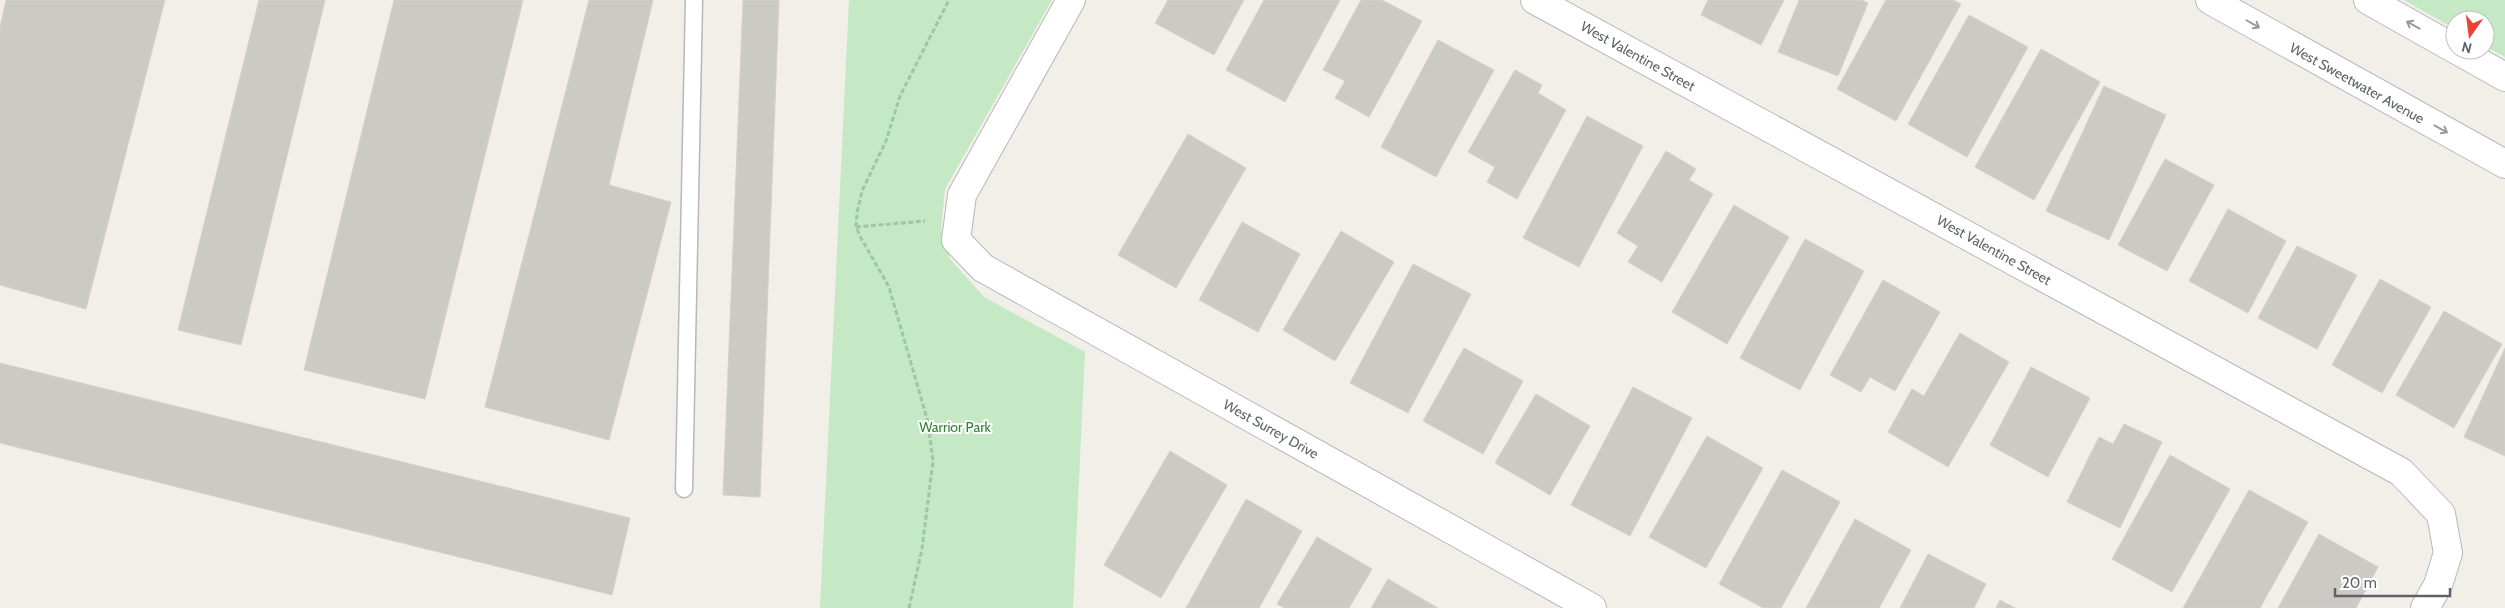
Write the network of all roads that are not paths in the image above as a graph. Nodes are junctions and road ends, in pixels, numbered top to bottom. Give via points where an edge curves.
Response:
1 (694, 0) edge
2 (1071, 0) edge
3 (1535, 0) edge
4 (2210, 0) edge
5 (2368, 0) edge
6 (2445, 43) edge
7 (2475, 60) edge
8 (2505, 77) edge
9 (2505, 164) edge
10 (684, 489) dead end
11 (1592, 608) edge
12 (2425, 608) edge

1 - 10 lane
2 - 11 street, West Surrey Drive via 962,195 956,240 983,268
3 - 12 street, West Valentine Street via 2401,472 2442,514 2448,553 2438,585
4 -> 9 street, West Sweetwater Avenue
6 -> 5 street
7 - 8 street

